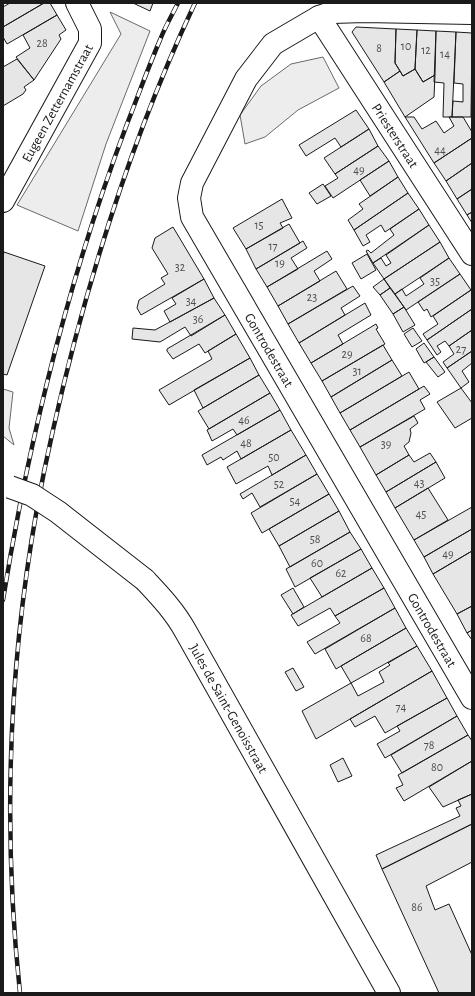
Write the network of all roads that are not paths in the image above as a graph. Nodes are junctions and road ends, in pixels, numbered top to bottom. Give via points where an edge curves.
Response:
1 (77, 3) edge
2 (472, 13) edge
3 (319, 17) junction
4 (3, 201) edge
5 (472, 254) edge
6 (6, 486) edge
7 (472, 698) edge
8 (389, 993) edge

1 - 4 street, Eugeen Zetternamstraat via 90,29 90,43
2 - 3 street, Gontrodestraat via 364,11 333,12
3 - 5 street, Priesterstraat
3 - 7 street, Gontrodestraat via 273,44 246,79 192,183 189,198 192,217
6 - 8 street, Jules de Saint-Genoisstraat, bridge via 32,495 58,512 145,580 175,613

